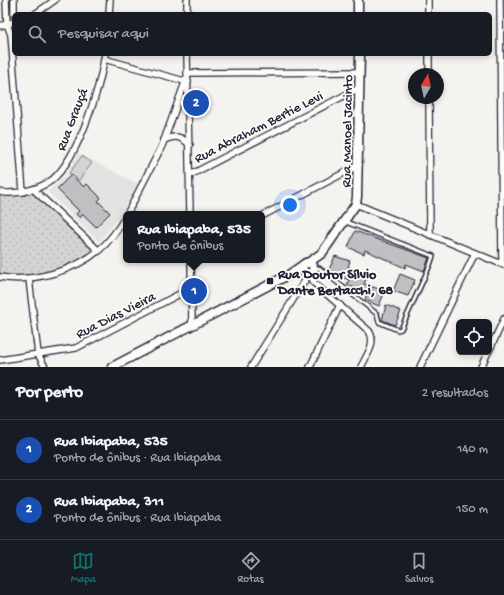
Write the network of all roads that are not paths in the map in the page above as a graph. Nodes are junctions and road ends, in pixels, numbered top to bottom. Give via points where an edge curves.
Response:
1 (6, 0) edge
2 (14, 0) edge
3 (55, 0) edge
4 (110, 0) edge
5 (187, 0) edge
6 (358, 0) edge
7 (428, 0) edge
8 (500, 0) edge
9 (14, 12) edge
10 (38, 12) edge
11 (109, 12) edge
12 (187, 12) edge
13 (358, 12) edge
14 (428, 12) edge
15 (502, 12) edge
16 (12, 23) edge
17 (7, 24) junction
18 (0, 26) edge
19 (12, 31) edge
20 (11, 35) junction
21 (12, 48) edge
22 (13, 56) edge
23 (187, 56) edge
24 (360, 56) edge
25 (429, 56) edge
26 (104, 57) edge
27 (429, 68) edge
28 (359, 72) junction
29 (187, 78) junction
30 (359, 88) junction
31 (429, 104) edge
32 (164, 140) junction
33 (190, 145) junction
34 (359, 165) junction
35 (190, 175) junction
36 (34, 190) junction
37 (0, 192) edge
38 (23, 192) junction
39 (356, 204) junction
40 (129, 211) edge
41 (190, 211) edge
42 (265, 214) edge
43 (123, 220) edge
44 (344, 221) junction
45 (430, 235) junction
46 (99, 250) junction
47 (475, 253) junction
48 (191, 263) edge
49 (503, 265) edge
50 (308, 270) junction
51 (0, 277) edge
52 (29, 279) junction
53 (191, 288) junction
54 (340, 305) junction
55 (504, 319) edge
56 (192, 326) junction
57 (492, 345) edge
58 (38, 354) junction
59 (487, 355) edge
60 (0, 360) edge
61 (45, 367) edge
62 (112, 367) edge
63 (251, 367) edge
64 (310, 367) edge
65 (361, 367) edge
66 (420, 367) edge
67 (481, 367) edge

1 - 17 street
2 - 9 street
3 - 10 street
4 - 11 street
5 - 12 street
6 - 13 street
7 - 14 street
8 - 15 street
15 - 49 street
16 - 17 street
17 - 18 street
17 - 20 street
19 - 20 street
20 - 21 street
22 - 38 street
23 - 29 street
24 - 28 street, Rua Manoel Jacinto
25 - 27 street
26 - 29 street
26 - 36 street, Rua Grauçá via 76,146 58,174
28 - 29 street
28 - 30 street, Rua Manoel Jacinto
29 - 32 street
29 - 33 street
30 - 34 street, Rua Manoel Jacinto
30 - 35 street, Rua Abraham Bertie Levi
31 - 45 street
32 - 33 street via 178,136
32 - 40 street
33 - 35 street
34 - 39 street, Rua Manoel Jacinto
34 - 42 street
35 - 41 street
36 - 38 street, Rua Grauçá
36 - 46 street
37 - 38 street, Rua Grauçá
39 - 44 street, Rua Manoel Jacinto
39 - 45 street
43 - 46 street
44 - 50 street, Rua Manoel Jacinto
44 - 50 lane via 433,256 401,329 379,322 376,314 318,268
45 - 47 street
46 - 52 street via 57,273
47 - 49 street
47 - 66 street
48 - 53 street
50 - 54 street via 314,283
50 - 56 street via 290,274
50 - 63 street, Rua Manoel Jacinto
51 - 52 street
52 - 58 street
53 - 56 street
53 - 58 street, Rua Dias Vieira via 90,342
54 - 64 street
54 - 65 street via 372,335 372,343
55 - 57 street
56 - 62 street
58 - 60 street, Rua Dias Vieira
58 - 61 street
59 - 67 street

